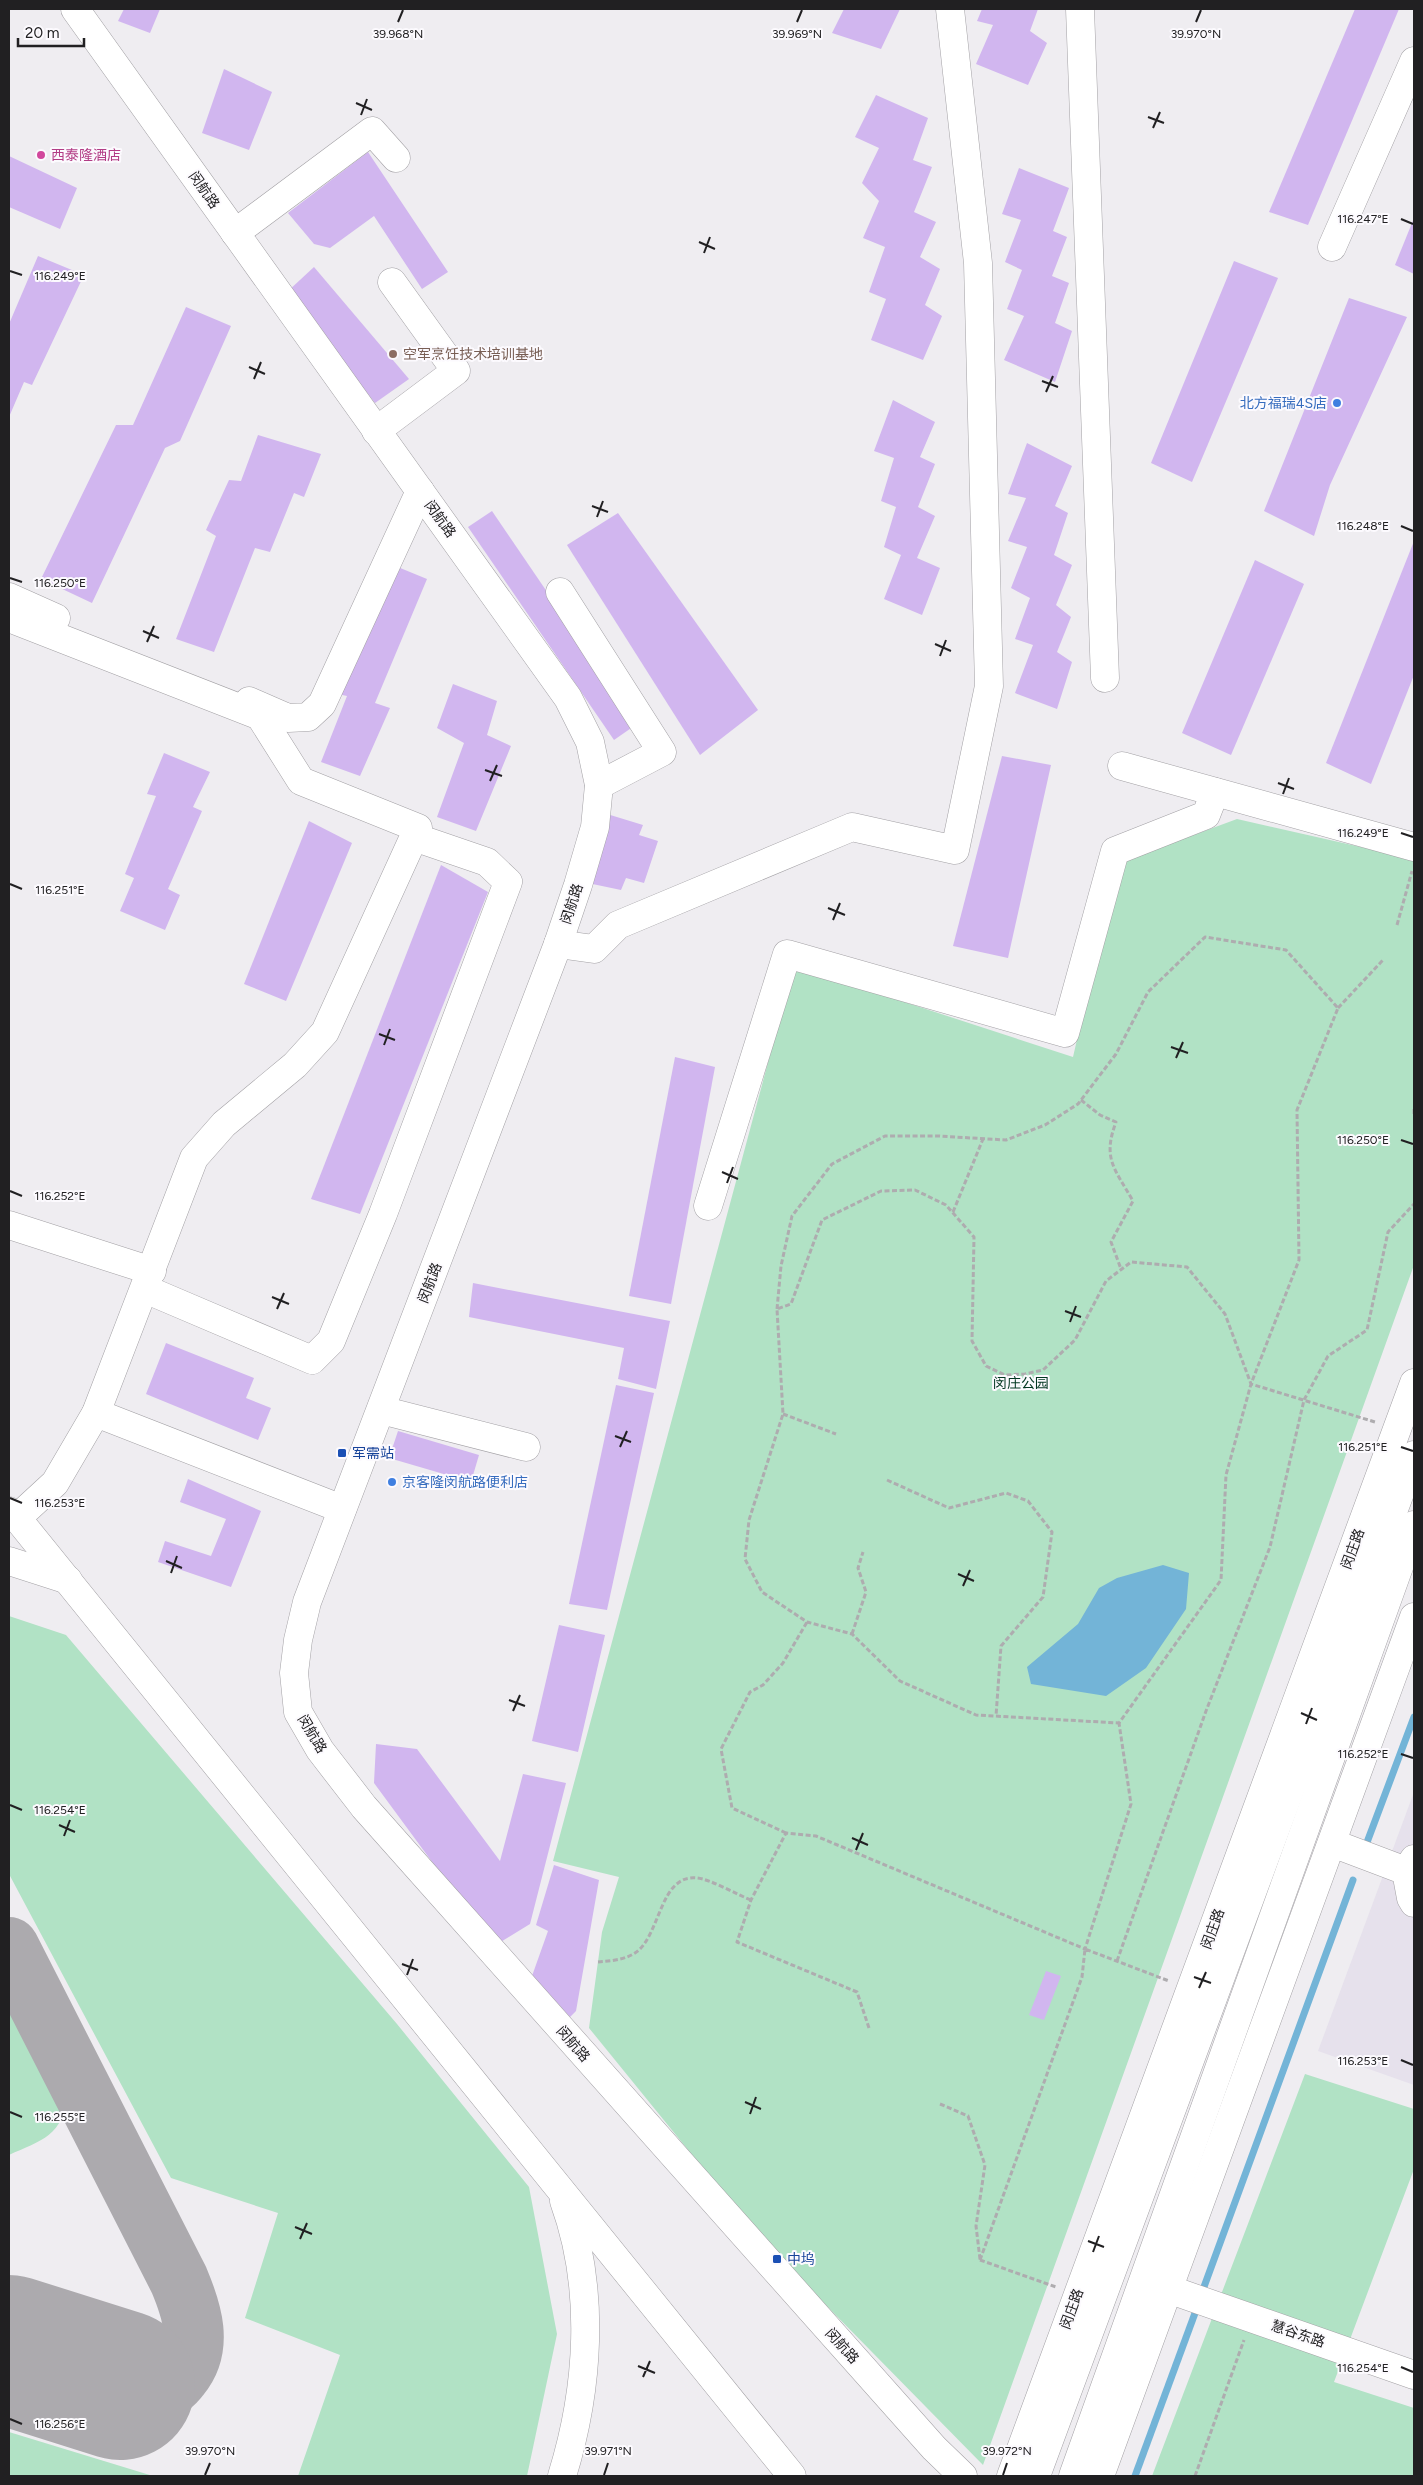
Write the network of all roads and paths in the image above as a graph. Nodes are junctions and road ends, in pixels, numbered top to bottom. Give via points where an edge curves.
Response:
1 (75, 9) edge
2 (950, 9) edge
3 (1080, 9) edge
4 (1414, 61) edge
5 (396, 158) dead end
6 (235, 234) junction
7 (1332, 247) dead end
8 (392, 282) dead end
9 (376, 431) junction
10 (420, 491) junction
11 (560, 592) dead end
12 (9, 597) edge
13 (9, 618) edge
14 (1105, 678) dead end
15 (1122, 766) dead end
16 (599, 786) junction
17 (1215, 792) junction
18 (414, 837) junction
19 (1414, 847) edge
20 (1414, 864) edge
21 (1397, 925) dead end
22 (558, 944) junction
23 (1383, 960) dead end
24 (1338, 1008) junction
25 (1081, 1100) junction
26 (1414, 1109) edge
27 (1414, 1114) edge
28 (983, 1139) junction
29 (1414, 1204) edge
30 (708, 1206) dead end
31 (953, 1213) junction
32 (9, 1225) edge
33 (1121, 1269) junction
34 (148, 1280) junction
35 (777, 1310) junction
36 (1414, 1382) edge
37 (1251, 1384) junction
38 (1304, 1400) junction
39 (381, 1410) junction
40 (96, 1414) junction
41 (783, 1414) junction
42 (1406, 1431) edge
43 (836, 1434) dead end
44 (526, 1447) dead end
45 (1414, 1455) edge
46 (887, 1480) dead end
47 (342, 1509) junction
48 (13, 1515) edge
49 (1414, 1525) edge
50 (863, 1552) dead end
51 (9, 1561) edge
52 (68, 1580) junction
53 (1414, 1617) edge
54 (807, 1622) junction
55 (852, 1634) junction
56 (1406, 1661) edge
57 (996, 1716) junction
58 (1119, 1723) junction
59 (786, 1833) junction
60 (1332, 1844) junction
61 (1410, 1865) edge
62 (751, 1900) junction
63 (1414, 1903) edge
64 (1085, 1948) junction
65 (1117, 1961) junction
66 (598, 1962) dead end
67 (1191, 1989) junction
68 (869, 2028) dead end
69 (940, 2104) dead end
70 (559, 2188) junction
71 (980, 2260) junction
72 (1078, 2295) junction
73 (1189, 2296) junction
74 (1252, 2318) junction
75 (1414, 2375) edge
76 (562, 2476) edge
77 (792, 2476) edge
78 (963, 2476) edge
79 (1011, 2476) edge
80 (1036, 2476) edge
81 (1072, 2476) edge
82 (1100, 2476) edge
83 (1195, 2476) edge

1 - 6 street, 闵航路
2 - 22 street via 978,263 989,686 955,850 852,827 618,924 594,949
3 - 14 street
4 - 7 street
5 - 6 street via 372,131
6 - 9 street, 闵航路
8 - 9 street via 456,372
9 - 10 street, 闵航路
10 - 12 street via 322,704 308,718 288,718
10 - 16 street, 闵航路 via 568,698 590,742
11 - 16 street via 662,752
13 - 18 street via 260,716 301,781 418,828
15 - 17 street
16 - 22 street, 闵航路 via 595,827
17 - 19 street
17 - 30 street via 1206,815 1114,851 1065,1033 787,954
18 - 34 street via 325,1032 295,1065 224,1124 194,1158
18 - 34 street via 487,862 508,882 383,1214 331,1341 312,1360
20 - 21 path
22 - 39 street, 闵航路
23 - 24 path
24 - 25 path via 1286,950 1205,937 1148,992 1116,1054
24 - 37 path via 1297,1110 1299,1260
25 - 28 path via 1044,1125 1006,1140
25 - 33 path via 1100,1115 1116,1122 1108,1142 1112,1164 1133,1202 1111,1242
26 - 27 path
28 - 31 path
28 - 35 path via 885,1136 832,1164 792,1216 781,1266
29 - 38 path via 1388,1232 1367,1330 1328,1356
31 - 33 path via 974,1237 972,1341 986,1366 1005,1375 1043,1370 1075,1340 1106,1280
31 - 35 path via 946,1205 915,1190 881,1191 822,1220 791,1304
32 - 34 street
33 - 37 path via 1131,1262 1187,1267 1225,1314
34 - 40 street
35 - 41 path
36 - 42 street, 闵庄路
37 - 38 path
37 - 58 path via 1226,1475 1222,1580
38 - 42 path
38 - 65 path via 1270,1547 1206,1711
39 - 44 street
39 - 47 street, 闵航路
40 - 47 street
40 - 48 street via 55,1484
41 - 43 path
41 - 54 path via 749,1520 745,1559 762,1592
42 - 67 street, 闵庄路
45 - 80 street, 闵庄路
46 - 57 path via 950,1508 1006,1493 1028,1501 1052,1532 1043,1597 1001,1646
47 - 78 street, 闵航路 via 307,1602 294,1673 298,1712 320,1750 364,1807 770,2267
48 - 52 street
49 - 81 street
50 - 55 path via 858,1568 866,1592
51 - 52 street
52 - 70 street
53 - 56 street
54 - 55 path
54 - 59 path via 783,1663 763,1685 750,1692 721,1750 732,1808
55 - 57 path via 900,1681 976,1715
56 - 60 street
57 - 58 path
58 - 64 path via 1131,1804
59 - 62 path
59 - 64 path via 816,1836
60 - 61 street
60 - 73 street
61 - 63 street
62 - 66 path via 698,1878 684,1879 674,1885 650,1936 636,1952 617,1960
62 - 68 path via 736,1942 857,1992
64 - 65 path
64 - 71 path via 1082,1976
65 - 67 path
67 - 72 street, 闵庄路
69 - 71 path via 968,2116 985,2164 976,2226
70 - 76 street via 578,2255 584,2301 585,2355 578,2408
70 - 77 street
71 - 72 path
72 - 79 street, 闵庄路
73 - 74 street, 慧谷东路
73 - 82 street
74 - 75 street, 慧谷东路
74 - 83 path

